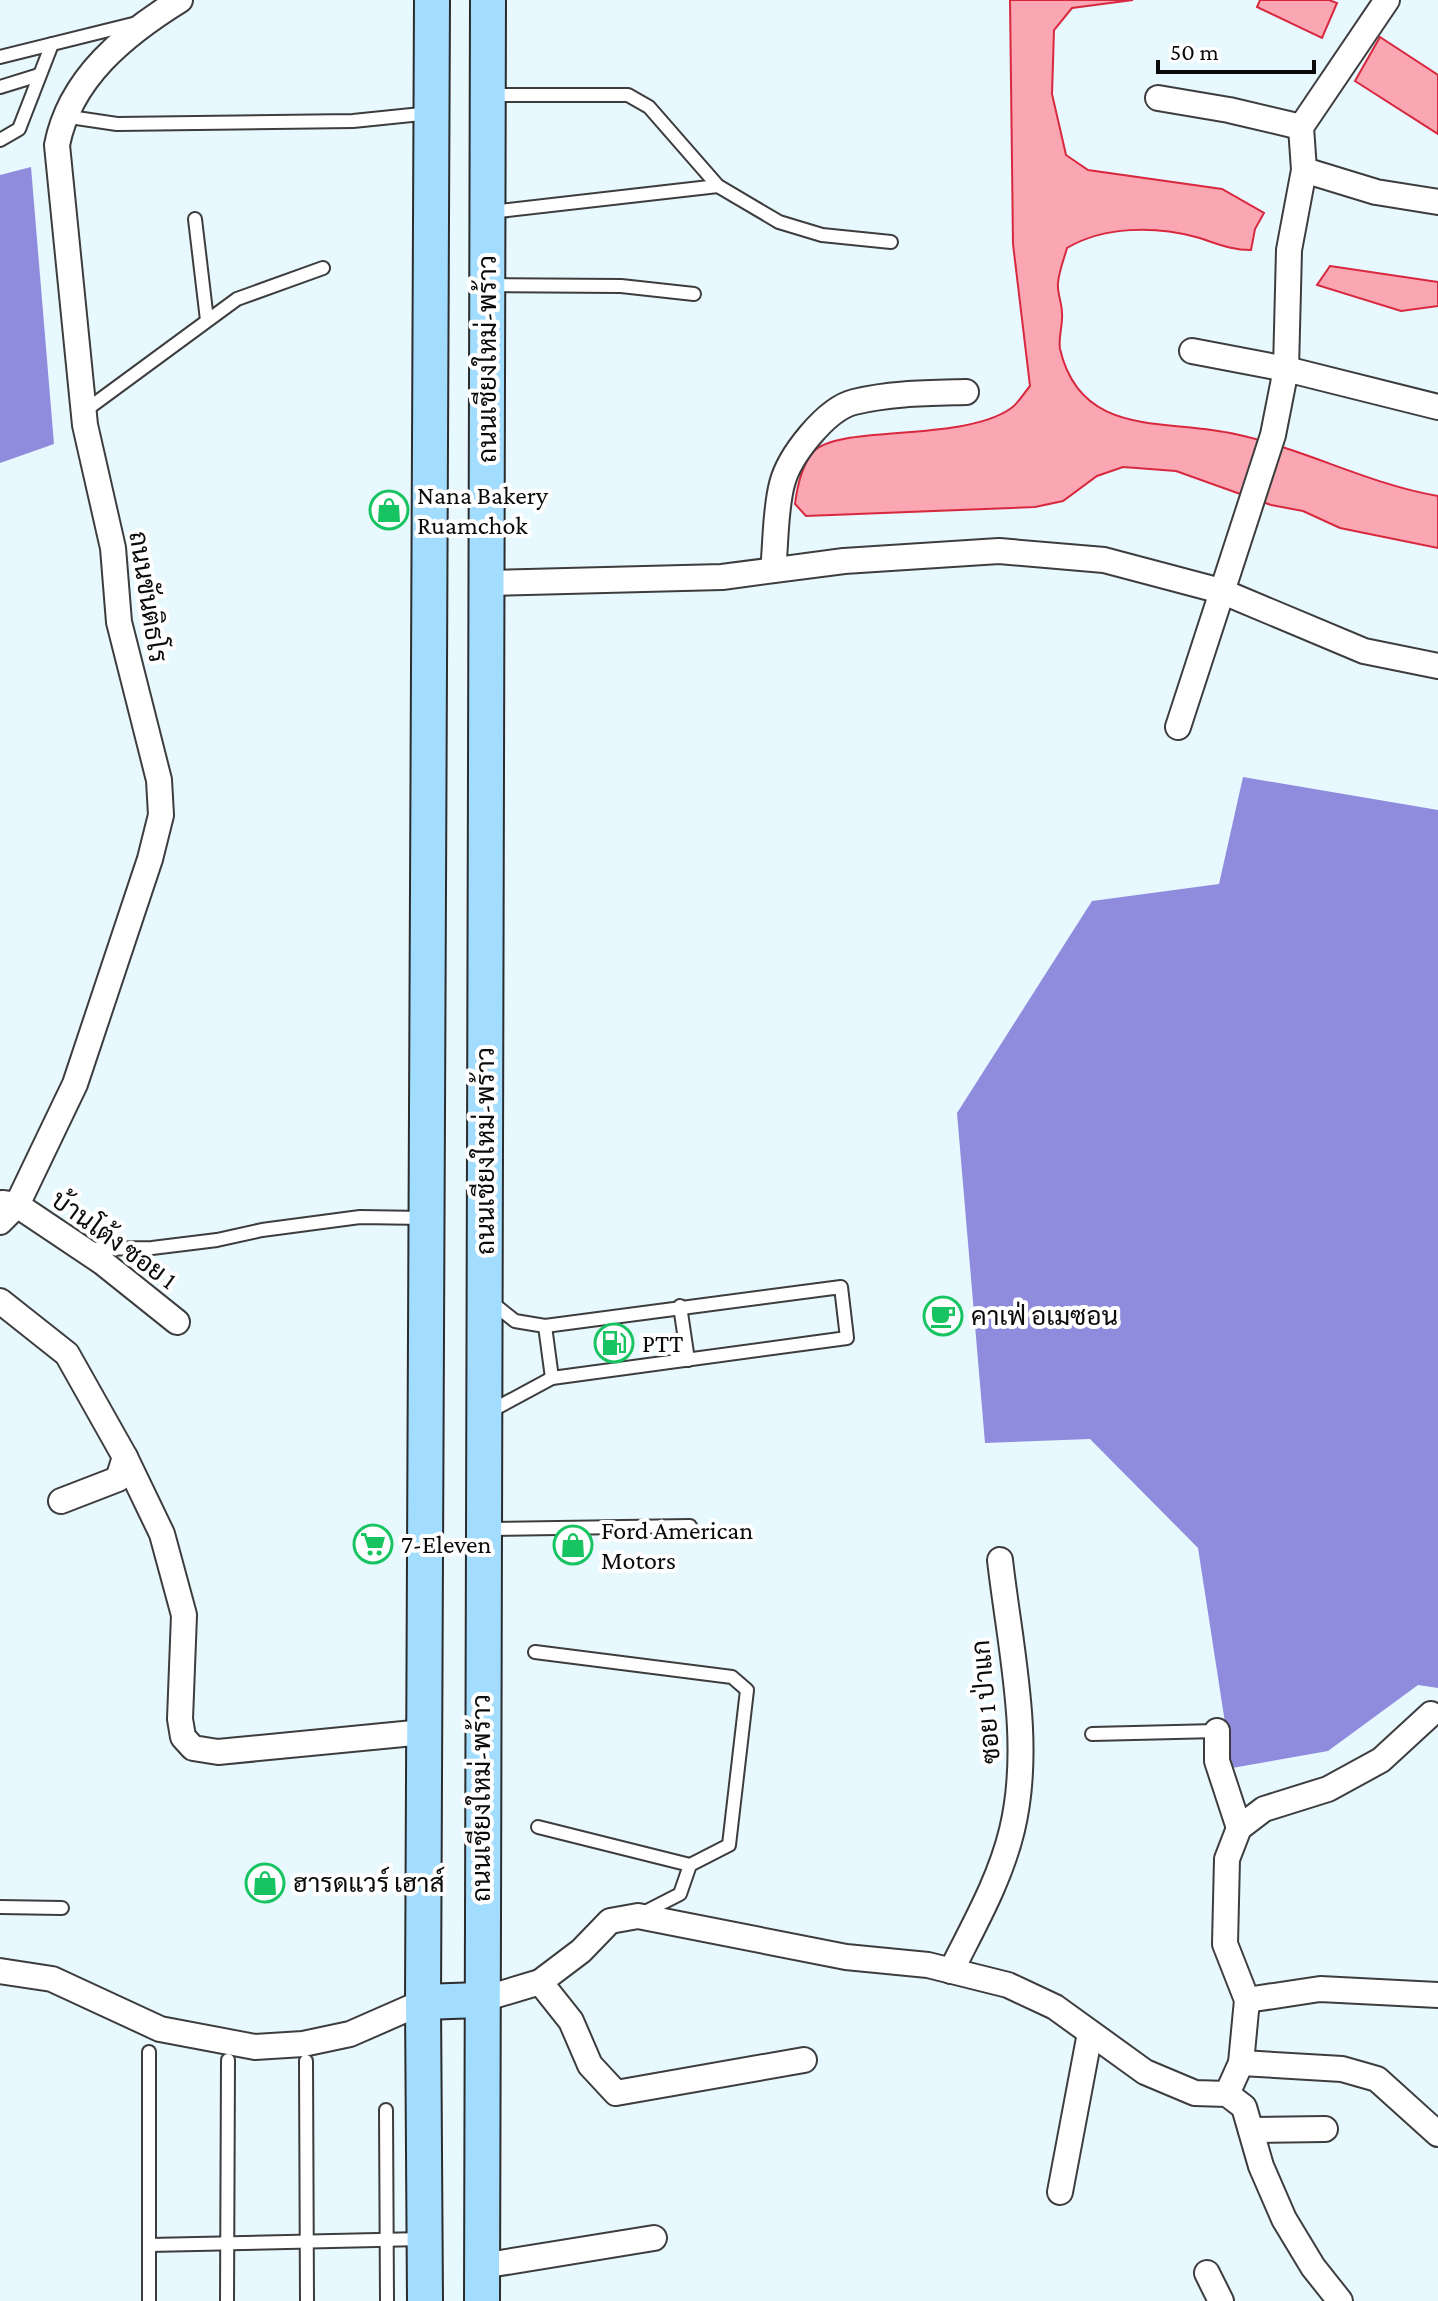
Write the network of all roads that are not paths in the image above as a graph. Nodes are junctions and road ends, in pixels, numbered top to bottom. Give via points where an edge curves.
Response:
1 (180, 0) edge
2 (432, 0) edge
3 (488, 0) edge
4 (1387, 0) edge
5 (148, 20) junction
6 (52, 44) junction
7 (0, 57) edge
8 (39, 75) junction
9 (0, 87) edge
10 (489, 95) junction
11 (1158, 98) dead end
12 (431, 113) junction
13 (63, 116) junction
14 (1301, 127) junction
15 (0, 140) edge
16 (1304, 170) junction
17 (718, 186) junction
18 (1438, 202) edge
19 (488, 212) junction
20 (195, 219) dead end
21 (891, 242) dead end
22 (323, 268) dead end
23 (488, 285) junction
24 (694, 294) dead end
25 (207, 320) junction
26 (1192, 351) dead end
27 (1286, 369) junction
28 (966, 392) dead end
29 (1438, 407) edge
30 (86, 410) junction
31 (773, 570) junction
32 (486, 583) junction
33 (1221, 591) junction
34 (1438, 666) edge
35 (1178, 727) dead end
36 (6, 1210) edge
37 (426, 1218) junction
38 (83, 1249) junction
39 (485, 1296) junction
40 (0, 1301) edge
41 (680, 1306) junction
42 (177, 1322) dead end
43 (545, 1326) junction
44 (688, 1360) junction
45 (552, 1378) junction
46 (483, 1415) junction
47 (125, 1457) junction
48 (61, 1501) dead end
49 (690, 1526) dead end
50 (482, 1529) junction
51 (1000, 1560) dead end
52 (535, 1652) dead end
53 (1435, 1715) edge
54 (1217, 1731) joint
55 (424, 1732) junction
56 (1092, 1734) dead end
57 (538, 1827) dead end
58 (1239, 1828) junction
59 (690, 1865) junction
60 (0, 1907) edge
61 (62, 1908) dead end
62 (638, 1916) junction
63 (0, 1971) edge
64 (951, 1971) junction
65 (540, 1982) junction
66 (1438, 1995) edge
67 (480, 2000) junction
68 (1247, 2000) junction
69 (423, 2002) junction
70 (1090, 2033) junction
71 (149, 2052) dead end
72 (228, 2060) dead end
73 (804, 2060) dead end
74 (306, 2061) dead end
75 (1241, 2063) junction
76 (1227, 2094) junction
77 (386, 2110) dead end
78 (1325, 2129) dead end
79 (1251, 2130) junction
80 (1438, 2134) edge
81 (1060, 2192) dead end
82 (654, 2238) dead end
83 (425, 2239) junction
84 (387, 2240) junction
85 (306, 2241) junction
86 (227, 2243) junction
87 (149, 2245) junction
88 (482, 2266) junction
89 (1207, 2273) dead end
90 (149, 2301) edge
91 (227, 2301) edge
92 (307, 2301) edge
93 (387, 2301) edge
94 (425, 2301) edge
95 (482, 2301) edge
96 (1221, 2301) edge
97 (1340, 2301) edge

1 - 5 street, ถนนขันติธโร
2 - 12 main road
3 - 10 main road, ถนนเชียงใหม่-พร้าว
4 - 14 street
5 - 6 lane
5 - 13 street, ถนนขันติธโร via 105,57
6 - 7 lane
6 - 8 lane
8 - 9 lane
8 - 15 lane via 19,129
10 - 17 lane via 628,95 649,107
10 - 19 main road, ถนนเชียงใหม่-พร้าว
11 - 14 street
12 - 13 lane via 353,121 117,124
12 - 37 main road
13 - 30 street, ถนนขันติธโร via 57,145
14 - 16 street
16 - 18 street via 1376,192
16 - 27 street via 1289,250
17 - 19 lane
17 - 21 lane via 779,222 822,235
19 - 23 main road, ถนนเชียงใหม่-พร้าว
20 - 25 lane
22 - 25 lane via 237,299
23 - 24 lane via 621,286
23 - 32 main road, ถนนเชียงใหม่-พร้าว
25 - 30 lane
26 - 27 street
27 - 29 street
27 - 33 street via 1273,435
28 - 31 street via 850,403 823,423 793,458 782,484
30 - 36 street, ถนนขันติธโร via 113,548 119,622 159,780 161,815 75,1084
31 - 32 street via 722,577
31 - 33 street via 999,551 1104,560
32 - 39 main road, ถนนเชียงใหม่-พร้าว
33 - 34 street via 1364,651
33 - 35 street
36 - 38 street, บ้านโต้ง ซอย 1
37 - 38 lane via 360,1217 166,1246
37 - 55 main road
38 - 42 street, บ้านโต้ง ซอย 1
39 - 43 lane via 515,1321
39 - 46 main road, ถนนเชียงใหม่-พร้าว
40 - 47 street via 67,1354
41 - 43 lane
41 - 44 lane
41 - 44 lane via 841,1287 847,1338
43 - 45 lane
44 - 45 lane
45 - 46 lane
46 - 50 main road, ถนนเชียงใหม่-พร้าว
47 - 48 street via 118,1479
47 - 55 street via 162,1534 184,1615 180,1719 183,1737 193,1748 218,1752
49 - 50 lane
50 - 67 main road, ถนนเชียงใหม่-พร้าว
51 - 64 street, ซอย 1 ป่าแก via 1020,1736 1019,1780 1012,1829 996,1881
52 - 59 lane via 732,1677 747,1690 729,1845
53 - 58 street via 1381,1760 1328,1789 1264,1809
54 - 56 lane
54 - 58 street via 1217,1761
55 - 69 main road
57 - 59 lane
58 - 68 street via 1227,1859 1225,1944
59 - 62 lane via 680,1894
60 - 61 lane
62 - 64 street via 846,1957
62 - 65 street via 610,1921
63 - 69 street via 52,1979 160,2029 255,2047 350,2034
64 - 70 street via 1008,1985 1055,2007
65 - 67 street
65 - 73 street via 571,2021 590,2065 616,2093
66 - 68 street via 1320,1989
67 - 69 main road
67 - 88 main road, ถนนเชียงใหม่-พร้าว
68 - 75 street
69 - 83 main road
70 - 76 street via 1145,2072 1195,2093
70 - 81 street
71 - 87 lane
72 - 86 lane
74 - 85 lane
75 - 76 street
75 - 80 street via 1342,2069 1377,2079
76 - 79 street via 1244,2107
77 - 84 lane
78 - 79 street
79 - 97 street via 1284,2219
82 - 88 street
83 - 84 lane
83 - 94 main road
84 - 85 lane
84 - 93 lane
85 - 86 lane
85 - 92 lane
86 - 87 lane
86 - 91 lane
87 - 90 lane
88 - 95 main road, ถนนเชียงใหม่-พร้าว
89 - 96 street

